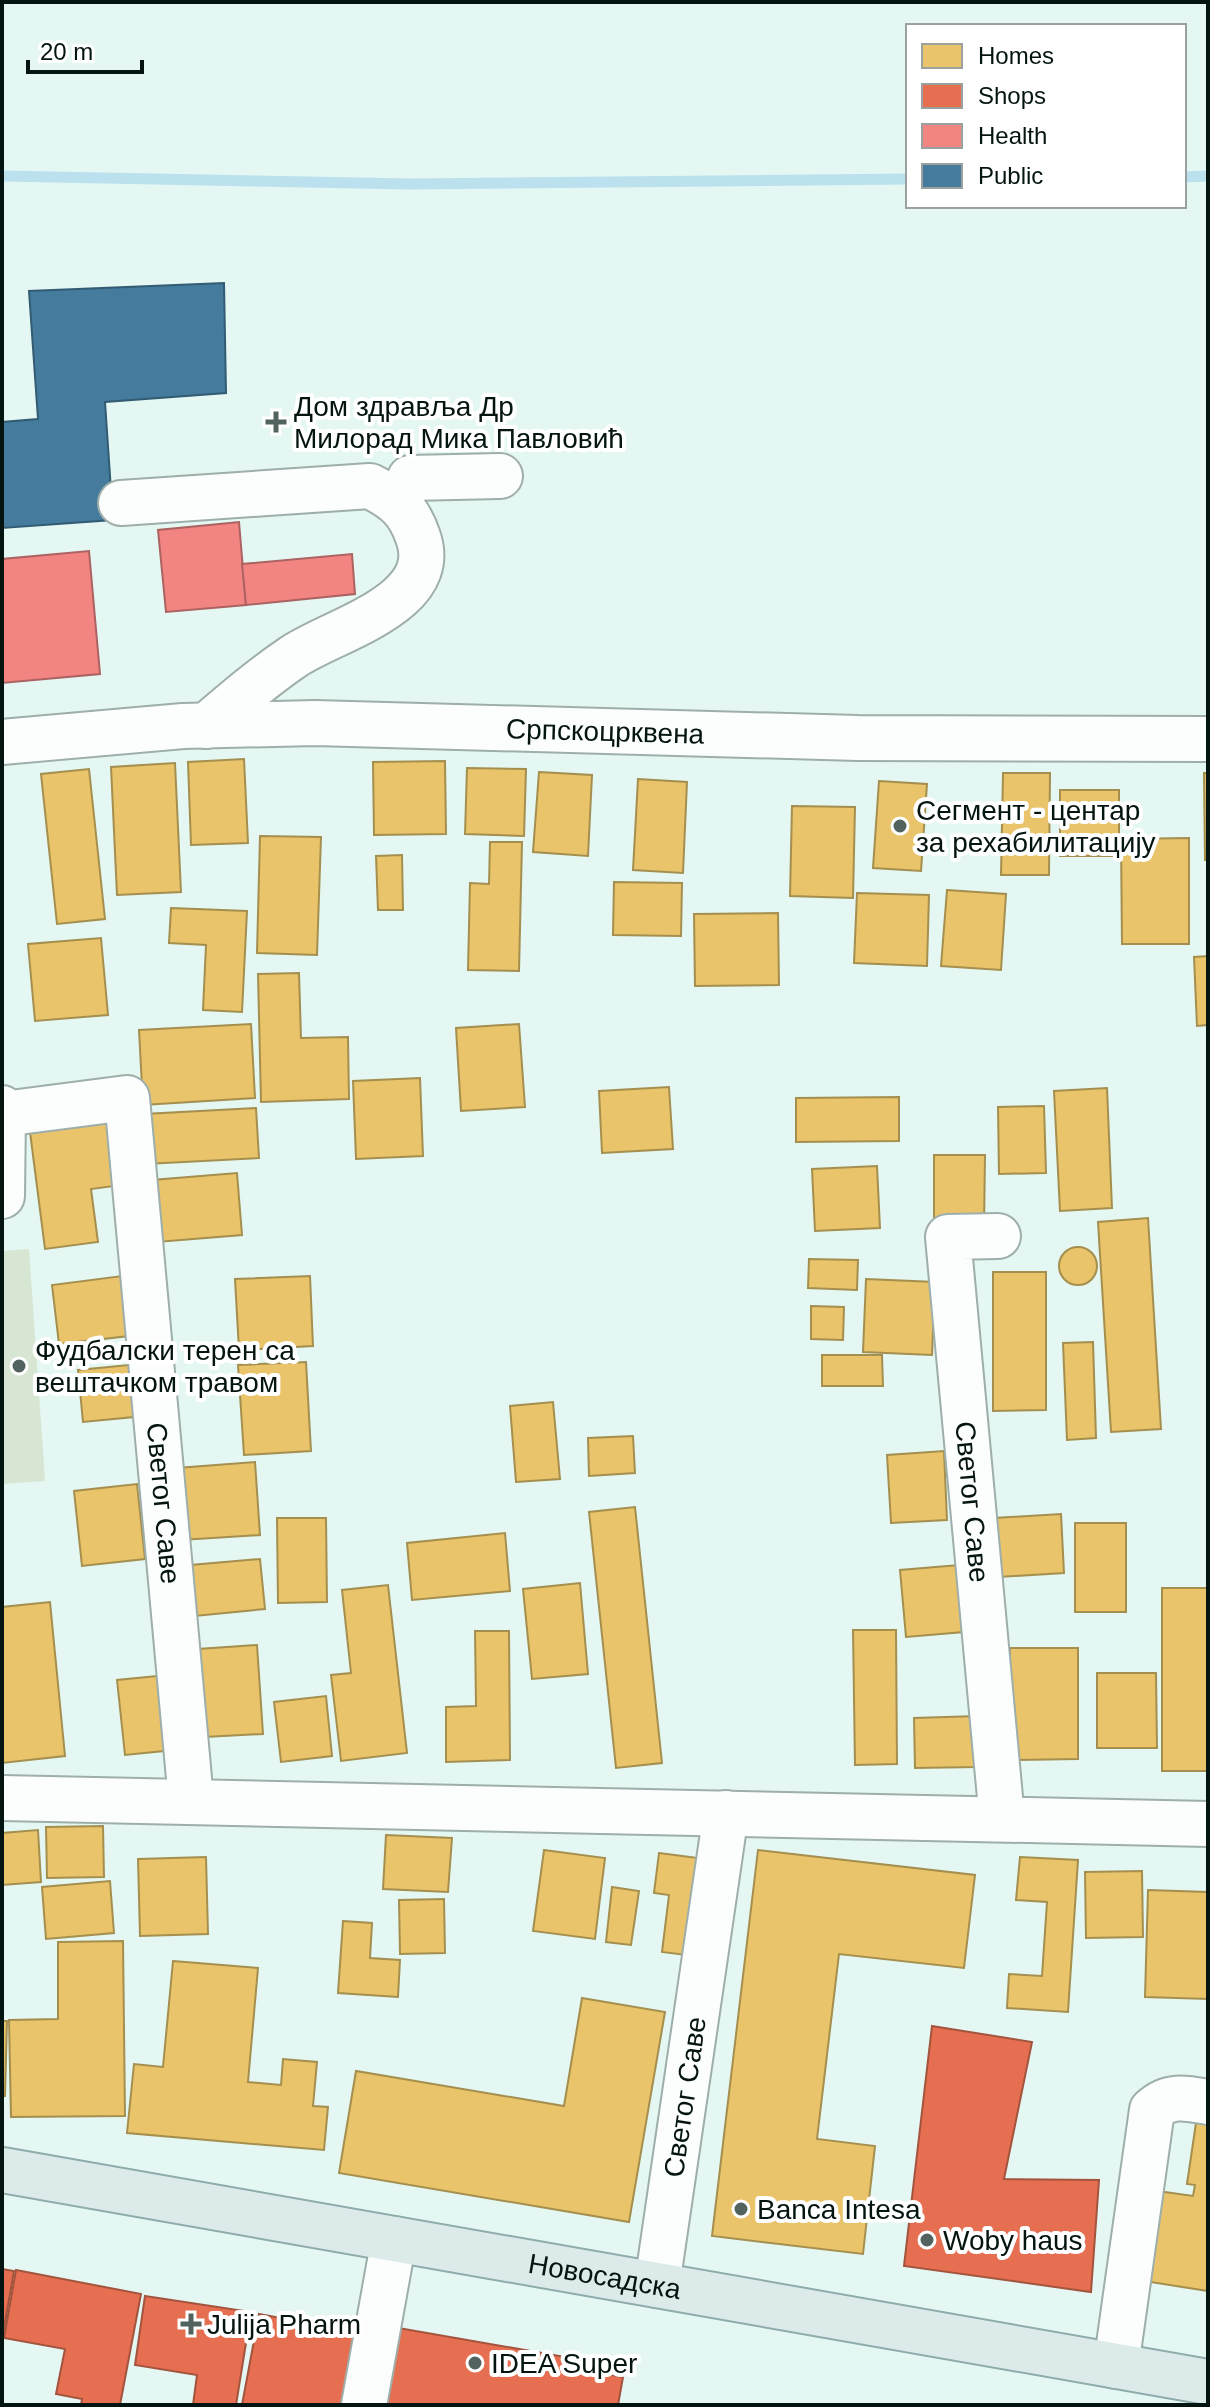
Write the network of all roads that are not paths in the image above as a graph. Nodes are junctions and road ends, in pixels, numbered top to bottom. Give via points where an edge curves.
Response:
1 (500, 476) dead end
2 (410, 478) dead end
3 (121, 503) dead end
4 (206, 726) junction
5 (1208, 739) edge
6 (2, 742) edge
7 (2, 1108) edge
8 (3, 1114) edge
9 (2, 1196) edge
10 (998, 1236) dead end
11 (2, 1798) edge
12 (191, 1800) junction
13 (726, 1813) junction
14 (1002, 1819) junction
15 (1208, 1824) edge
16 (1208, 2102) edge
17 (2, 2170) edge
18 (394, 2239) junction
19 (657, 2285) junction
20 (1116, 2366) junction
21 (1208, 2382) edge
22 (364, 2405) edge

1 - 2 street
3 - 4 street via 370,486 397,499 412,520 422,547 420,570 409,589 356,625 296,655
4 - 5 street, Српскоцрквена via 315,723 858,738
4 - 6 street, Српскоцрквена
7 - 8 street
8 - 9 street
8 - 12 street, Светог Саве via 127,1098
10 - 14 street, Светог Саве via 948,1237
11 - 12 street
12 - 13 street
13 - 14 street
13 - 19 street, Светог Саве
14 - 15 street
16 - 20 street via 1172,2098 1152,2110
17 - 18 main road, Новосадска
18 - 19 main road, Новосадска
18 - 22 street
19 - 20 main road, Новосадска
20 - 21 main road, Новосадска

